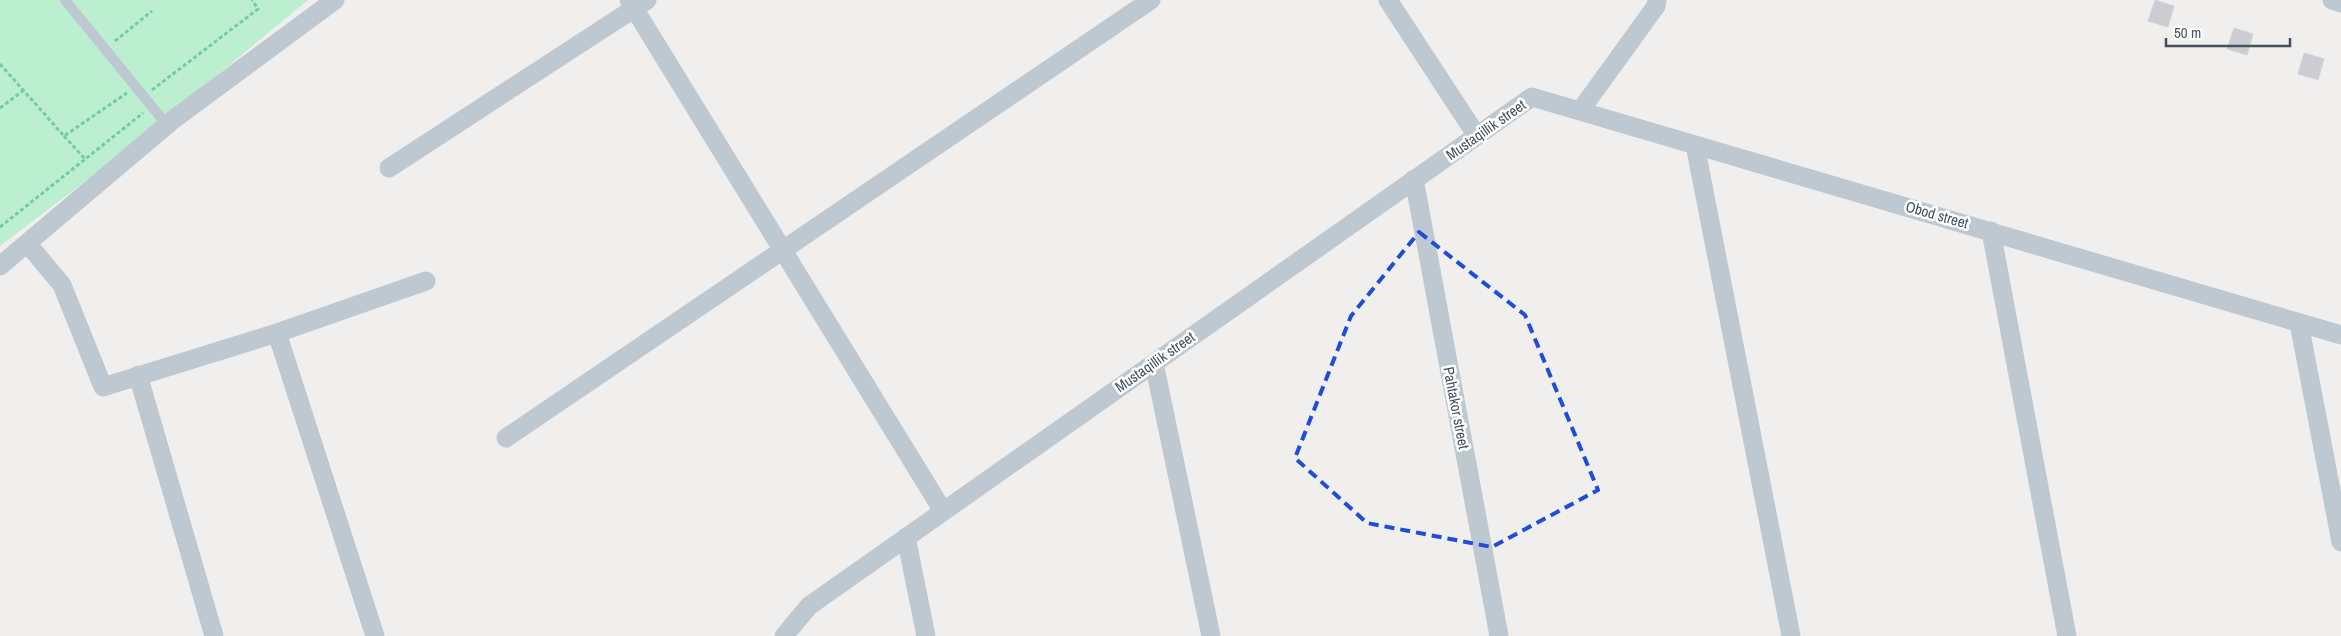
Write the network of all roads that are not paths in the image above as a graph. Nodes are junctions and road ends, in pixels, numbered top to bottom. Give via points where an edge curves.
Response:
1 (65, 0) edge
2 (335, 0) edge
3 (1152, 0) edge
4 (1388, 0) edge
5 (1658, 0) edge
6 (2332, 0) edge
7 (637, 3) edge
8 (2341, 3) edge
9 (1532, 97) joint
10 (1580, 111) junction
11 (167, 125) junction
12 (1477, 136) junction
13 (1695, 145) junction
14 (389, 168) dead end
15 (1414, 179) junction
16 (1991, 231) junction
17 (27, 243) junction
18 (782, 249) junction
19 (0, 266) edge
20 (426, 281) dead end
21 (2299, 323) junction
22 (277, 333) junction
23 (2341, 336) edge
24 (1154, 363) junction
25 (138, 375) junction
26 (506, 438) dead end
27 (943, 511) junction
28 (906, 537) junction
29 (2341, 542) edge
30 (214, 636) edge
31 (374, 636) edge
32 (784, 636) edge
33 (926, 636) edge
34 (1211, 636) edge
35 (1499, 636) edge
36 (1790, 636) edge
37 (2067, 636) edge

1 - 11 lane
2 - 11 street
3 - 18 street
4 - 12 street
5 - 10 street
6 - 8 street
7 - 14 street
7 - 18 street
9 - 10 street, Obod street
9 - 12 street, Mustaqillik street
10 - 13 street, Obod street
11 - 17 street
12 - 15 street, Mustaqillik street
13 - 16 street, Obod street
13 - 36 street
15 - 24 street, Mustaqillik street
15 - 35 street, Pahtakor street
16 - 21 street, Obod street
16 - 37 street
17 - 19 street
17 - 25 street via 62,285 103,387
18 - 26 street
18 - 27 street
20 - 22 street
21 - 23 street, Obod street
21 - 29 street
22 - 25 street
22 - 31 street
24 - 27 street, Mustaqillik street
24 - 34 street
25 - 30 street
27 - 28 street, Mustaqillik street
28 - 32 street, Mustaqillik street via 809,606
28 - 33 street

